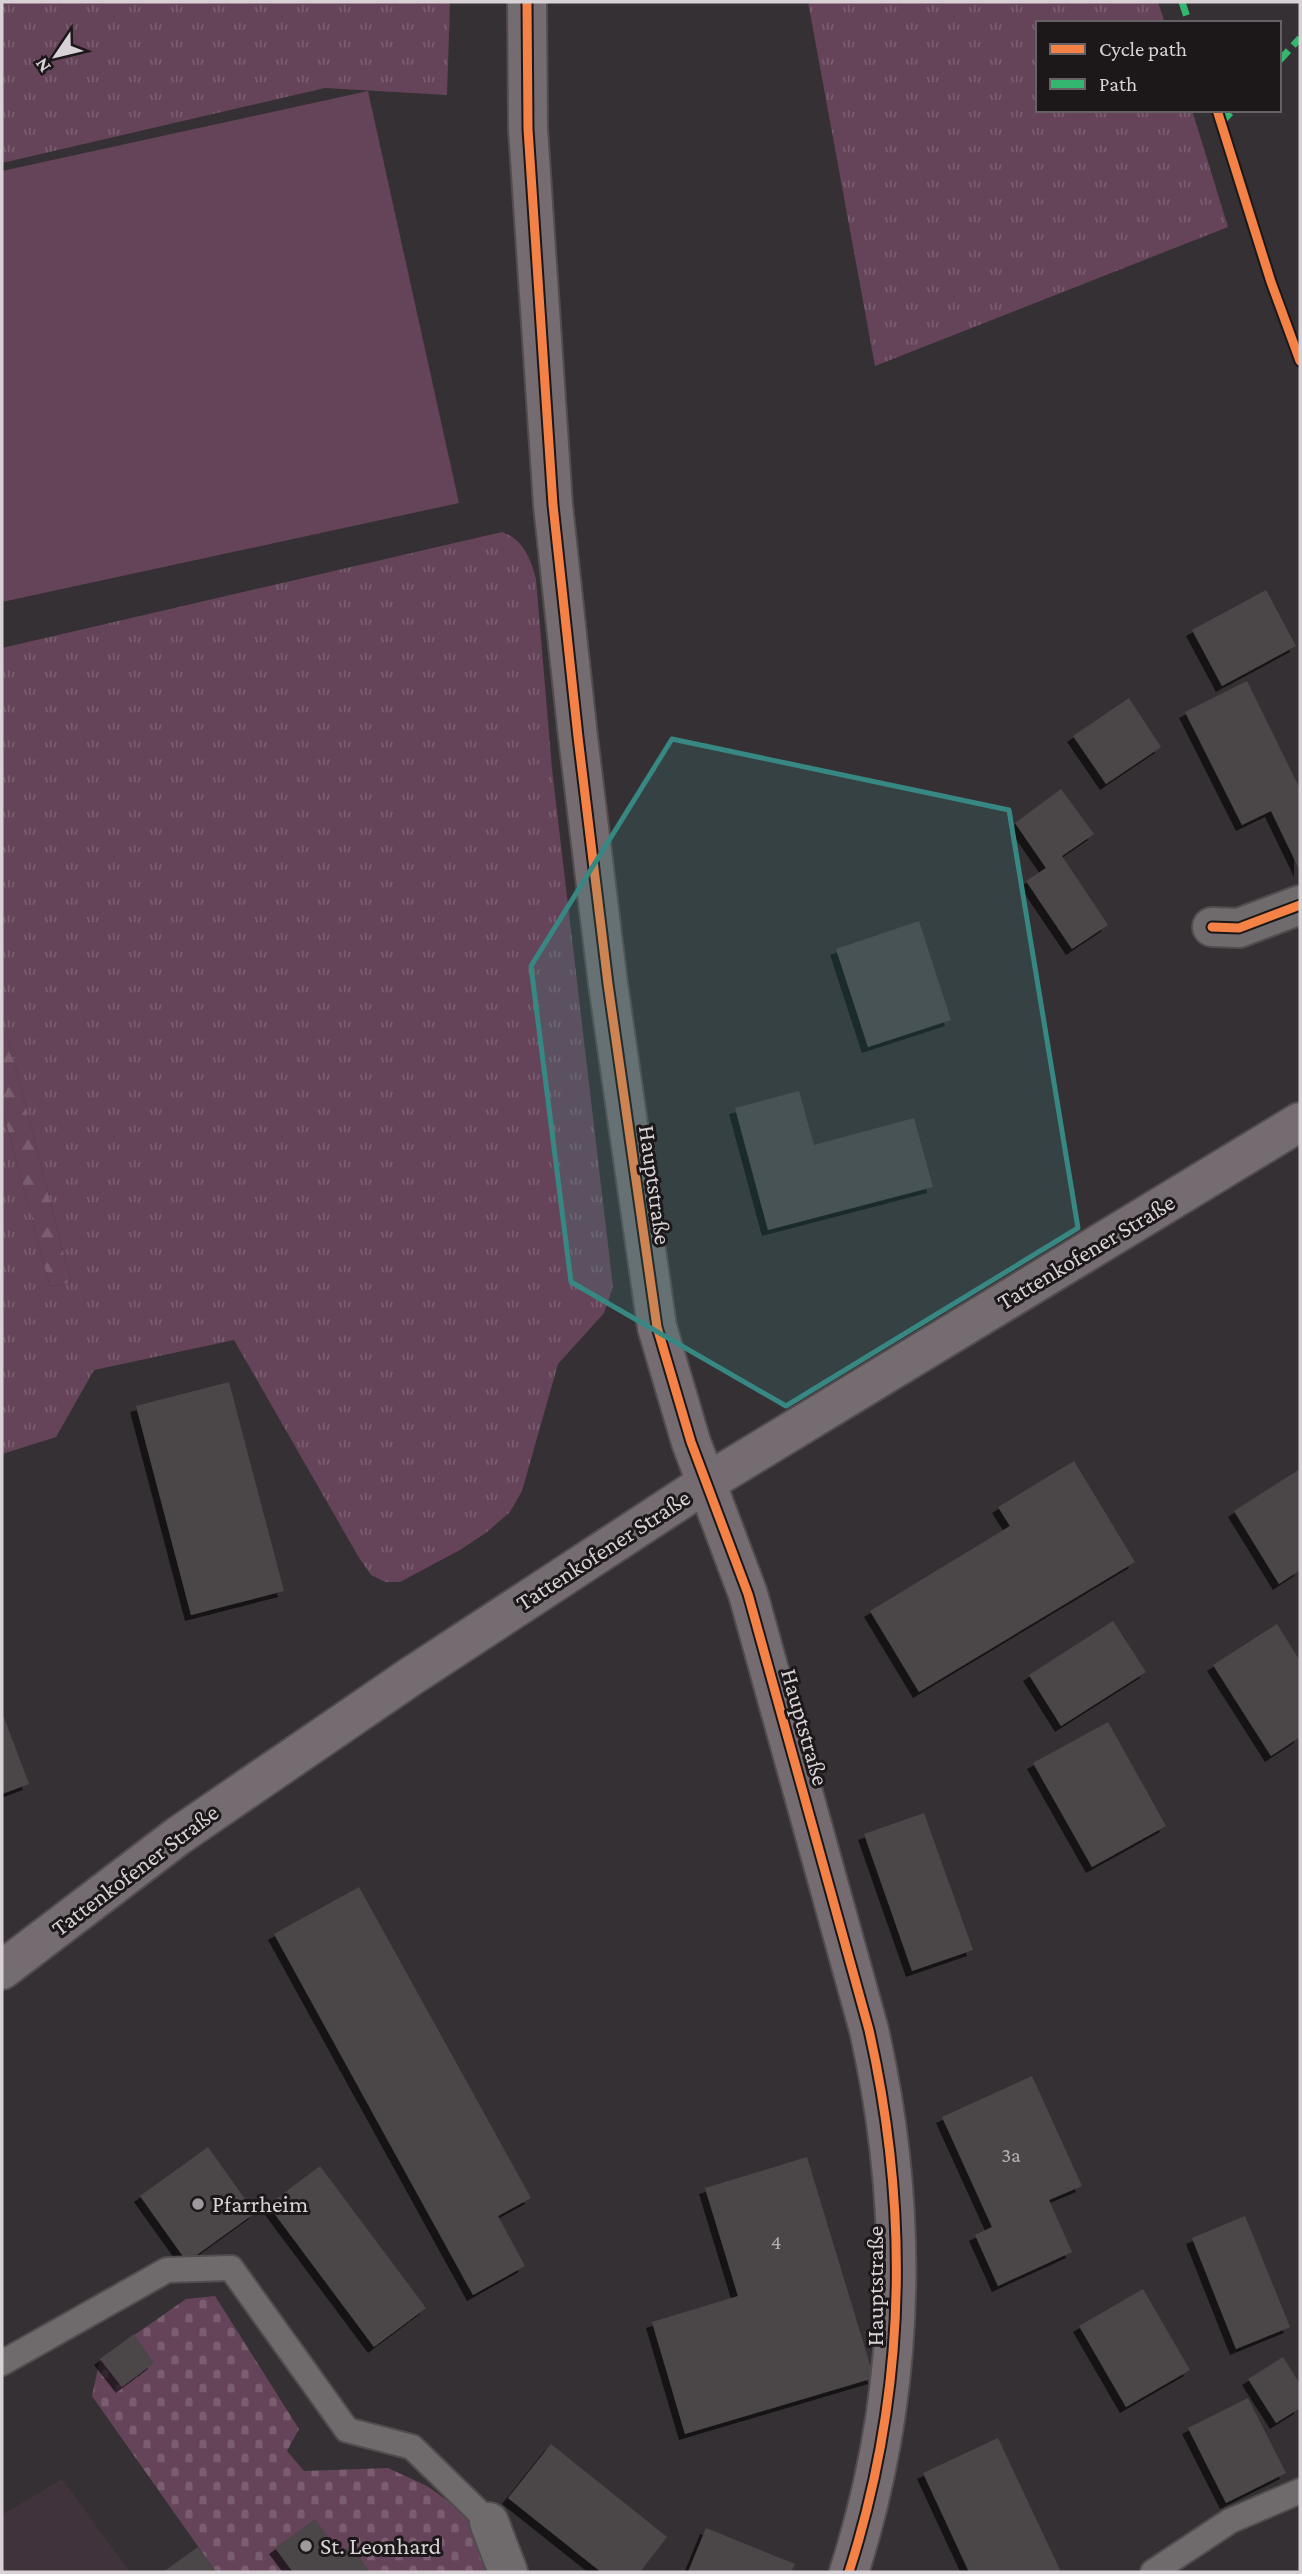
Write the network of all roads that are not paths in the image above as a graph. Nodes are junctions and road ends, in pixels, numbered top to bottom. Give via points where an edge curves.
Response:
1 (527, 2) edge
2 (1300, 905) edge
3 (1212, 927) dead end
4 (1300, 1122) edge
5 (706, 1483) junction
6 (2, 1970) edge
7 (2, 2363) edge
8 (1300, 2491) edge
9 (489, 2522) joint
10 (508, 2572) edge
11 (849, 2572) edge
12 (1153, 2572) edge

1 - 5 main road, Hauptstraße via 528,129 553,505 597,899 657,1327
2 - 3 street via 1239,929
4 - 5 main road, Tattenkofener Straße
5 - 6 main road, Tattenkofener Straße via 177,1836
5 - 11 main road, Hauptstraße via 748,1594 869,2030 892,2166 897,2273 894,2363 879,2458
7 - 9 lane via 167,2270 231,2268 347,2430 412,2447
8 - 12 lane via 1230,2521
9 - 10 street

